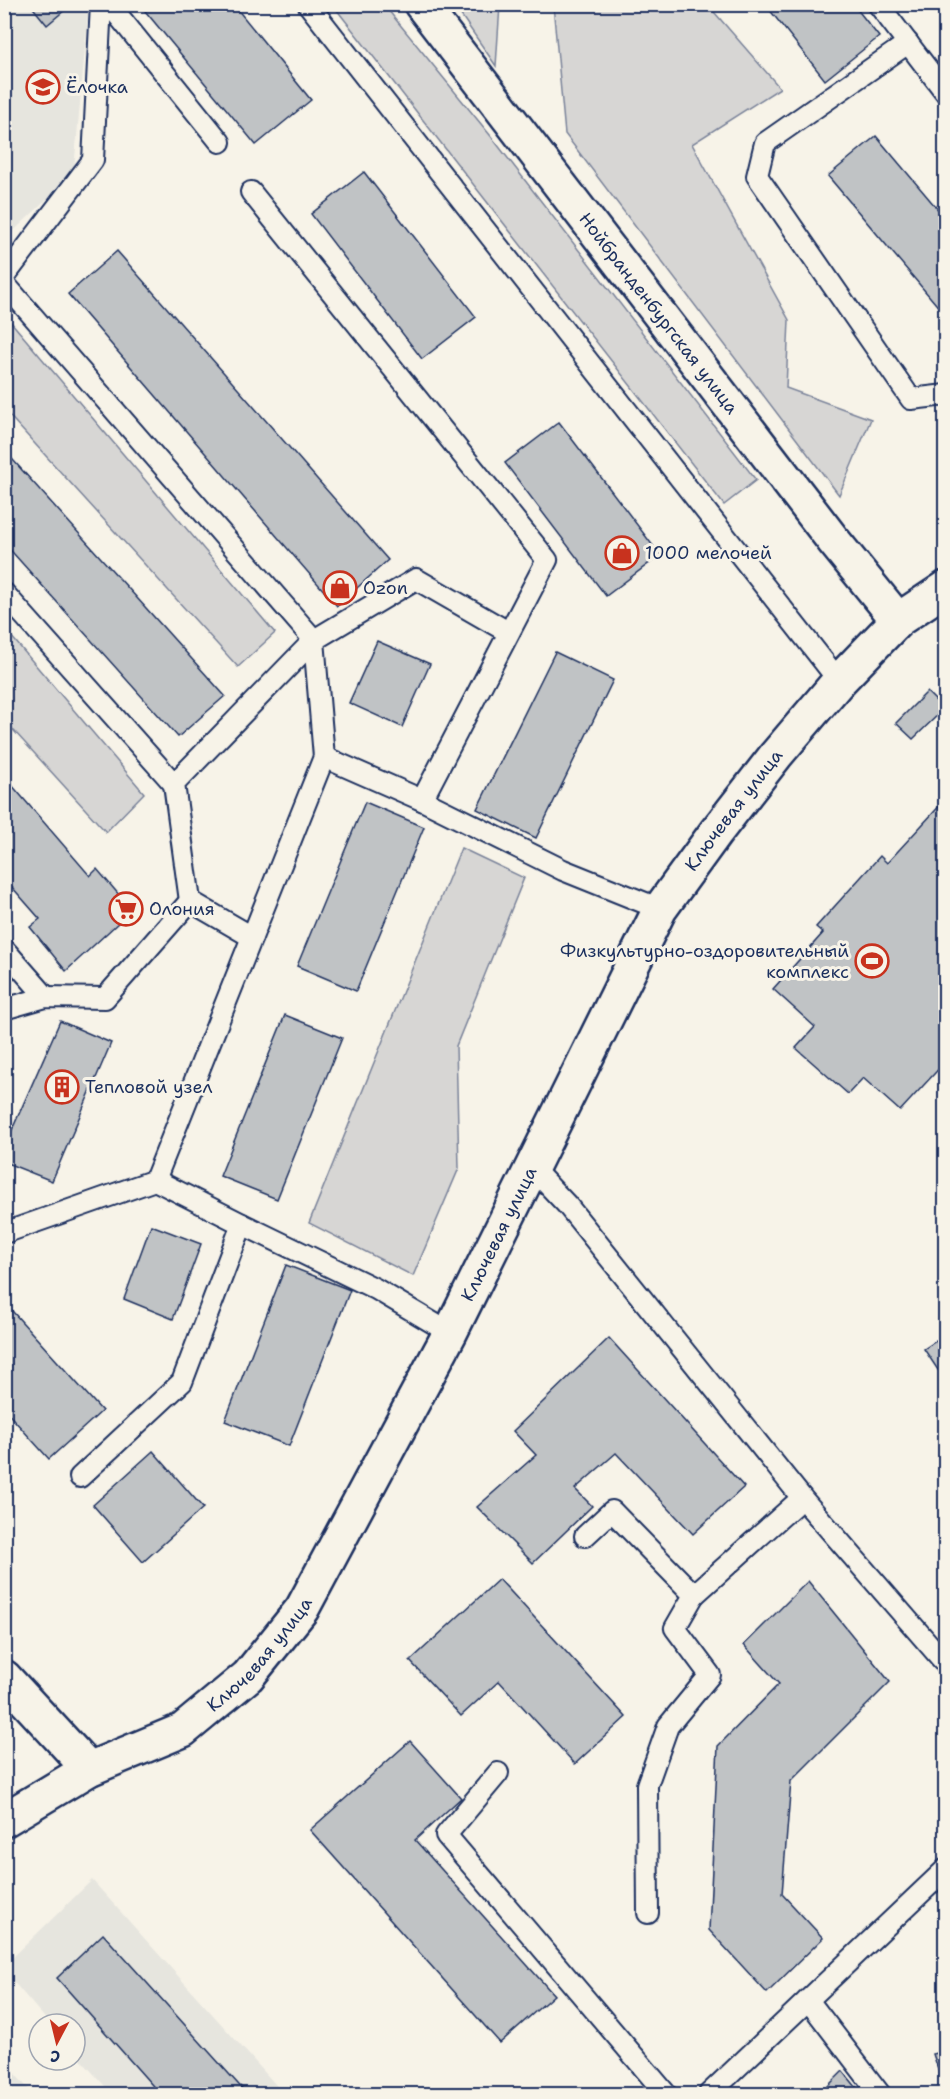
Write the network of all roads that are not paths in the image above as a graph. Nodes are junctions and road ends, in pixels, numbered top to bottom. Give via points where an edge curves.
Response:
1 (101, 4) edge
2 (109, 4) edge
3 (308, 4) edge
4 (421, 4) edge
5 (878, 4) edge
6 (908, 43) junction
7 (945, 93) edge
8 (220, 142) dead end
9 (251, 192) dead end
10 (4, 278) edge
11 (4, 283) edge
12 (945, 395) edge
13 (945, 588) edge
14 (4, 593) edge
15 (898, 620) junction
16 (508, 632) junction
17 (314, 640) junction
18 (839, 681) junction
19 (324, 757) junction
20 (174, 784) junction
21 (422, 800) junction
22 (190, 901) junction
23 (660, 909) junction
24 (252, 937) junction
25 (4, 949) edge
26 (46, 997) junction
27 (4, 1010) edge
28 (533, 1169) junction
29 (155, 1180) junction
30 (243, 1224) junction
31 (4, 1233) edge
32 (450, 1333) junction
33 (80, 1477) dead end
34 (802, 1498) junction
35 (585, 1536) dead end
36 (694, 1595) junction
37 (945, 1664) edge
38 (4, 1677) edge
39 (89, 1769) junction
40 (498, 1773) dead end
41 (4, 1821) edge
42 (945, 1869) edge
43 (648, 1913) dead end
44 (808, 2000) junction
45 (666, 2094) edge
46 (710, 2094) edge
47 (880, 2094) edge

1 - 10 lane via 93,160
2 - 8 lane
3 - 18 lane
4 - 15 main road, Нойбранденбургская улица
5 - 6 lane
6 - 7 lane
6 - 12 lane via 765,143 757,176 911,399
9 - 16 lane via 547,560
11 - 17 lane
13 - 15 main road, Ключевая улица
14 - 20 lane
15 - 18 main road, Ключевая улица
16 - 17 lane via 416,579
16 - 21 lane
17 - 19 lane
17 - 20 lane
18 - 23 main road, Ключевая улица via 776,755
19 - 21 lane
19 - 24 lane
20 - 22 lane
21 - 23 lane via 563,870
22 - 24 lane
22 - 26 lane via 105,998
23 - 28 main road, Ключевая улица
24 - 29 lane
25 - 26 lane
26 - 27 lane
28 - 32 main road, Ключевая улица
28 - 34 lane via 567,1205
29 - 30 lane
29 - 31 lane
30 - 32 lane via 376,1289
30 - 33 lane via 182,1382
32 - 39 main road, Ключевая улица via 302,1609 248,1676 183,1730
34 - 36 lane
34 - 37 lane
35 - 36 lane via 612,1511
36 - 43 lane via 675,1628 710,1675 668,1726 646,1785
38 - 39 main road
39 - 41 main road, Ключевая улица
40 - 45 lane via 446,1835
42 - 44 lane
44 - 46 lane
44 - 47 lane

